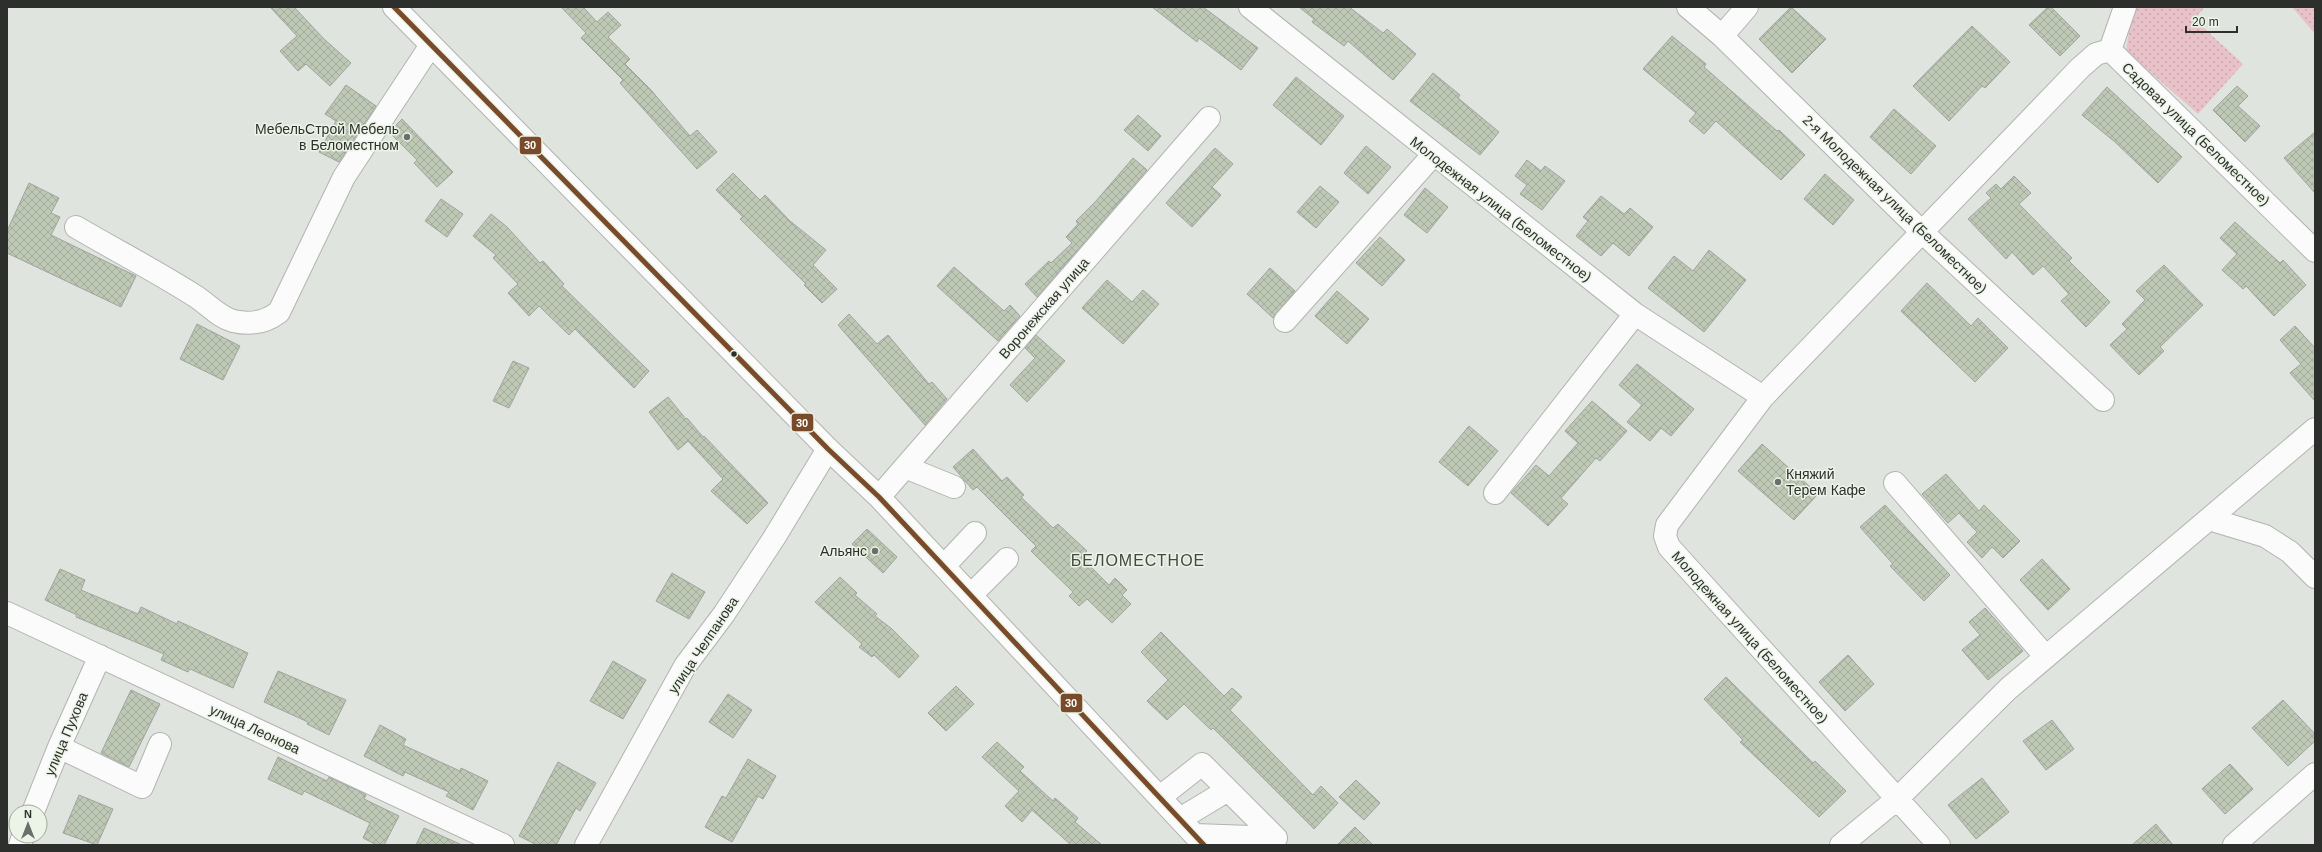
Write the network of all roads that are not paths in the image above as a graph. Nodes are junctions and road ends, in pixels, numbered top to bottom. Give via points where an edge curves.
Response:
1 (394, 7) edge
2 (1250, 7) edge
3 (1688, 7) edge
4 (1748, 7) edge
5 (2125, 7) edge
6 (1722, 36) junction
7 (431, 45) junction
8 (2110, 50) junction
9 (1209, 118) dead end
10 (1433, 155) junction
11 (76, 227) dead end
12 (1922, 232) junction
13 (2315, 251) edge
14 (1635, 314) junction
15 (1285, 321) dead end
16 (1763, 397) junction
17 (2103, 400) dead end
18 (2315, 429) edge
19 (828, 449) junction
20 (905, 468) junction
21 (1895, 483) dead end
22 (954, 488) dead end
23 (1496, 492) dead end
24 (879, 497) junction
25 (2208, 519) junction
26 (975, 533) dead end
27 (1007, 559) dead end
28 (944, 566) junction
29 (2315, 577) edge
30 (971, 595) junction
31 (7, 613) edge
32 (100, 656) junction
33 (2046, 657) junction
34 (160, 744) dead end
35 (59, 747) junction
36 (2315, 774) edge
37 (1228, 790) junction
38 (1160, 797) junction
39 (1897, 799) junction
40 (36, 804) edge
41 (1180, 819) junction
42 (1200, 840) edge
43 (502, 845) edge
44 (586, 845) edge
45 (1841, 845) edge
46 (1939, 845) edge
47 (2234, 845) edge

1 - 7 street
2 - 10 street, Молодежная улица (Беломестное)
3 - 6 street, 2-я Молодежная улица (Беломестное)
4 - 6 street
5 - 8 street
6 - 12 street, 2-я Молодежная улица (Беломестное)
7 - 11 street via 344,178 279,312 271,318 248,323 220,316 196,297
7 - 19 street
8 - 12 street, Молодежная улица (Беломестное) via 2096,54 2080,68
8 - 13 street, Садовая улица (Беломестное)
9 - 20 street, Воронежская улица
10 - 14 street, Молодежная улица (Беломестное)
10 - 15 street
12 - 16 street, Молодежная улица (Беломестное)
12 - 17 street, 2-я Молодежная улица (Беломестное)
14 - 16 street, Молодежная улица (Беломестное)
14 - 23 street
16 - 39 street, Молодежная улица (Беломестное) via 1667,525 1666,542
18 - 25 street
19 - 24 street
19 - 44 street, улица Челпанова via 724,614 685,666
20 - 22 street
20 - 24 street, Воронежская улица
21 - 33 street
24 - 28 street
25 - 29 street via 2264,536 2290,552
25 - 33 street
26 - 28 street
27 - 30 street
28 - 30 street
30 - 38 street
31 - 32 street, улица Леонова
32 - 35 street, улица Пухова
32 - 43 street, улица Леонова
33 - 39 street via 2008,689
34 - 35 street via 142,787
35 - 40 street, улица Пухова
36 - 47 street
37 - 38 street via 1202,764
37 - 41 street
37 - 42 street via 1276,838
38 - 41 street
39 - 45 street
39 - 46 street, Молодежная улица (Беломестное)
41 - 42 street

